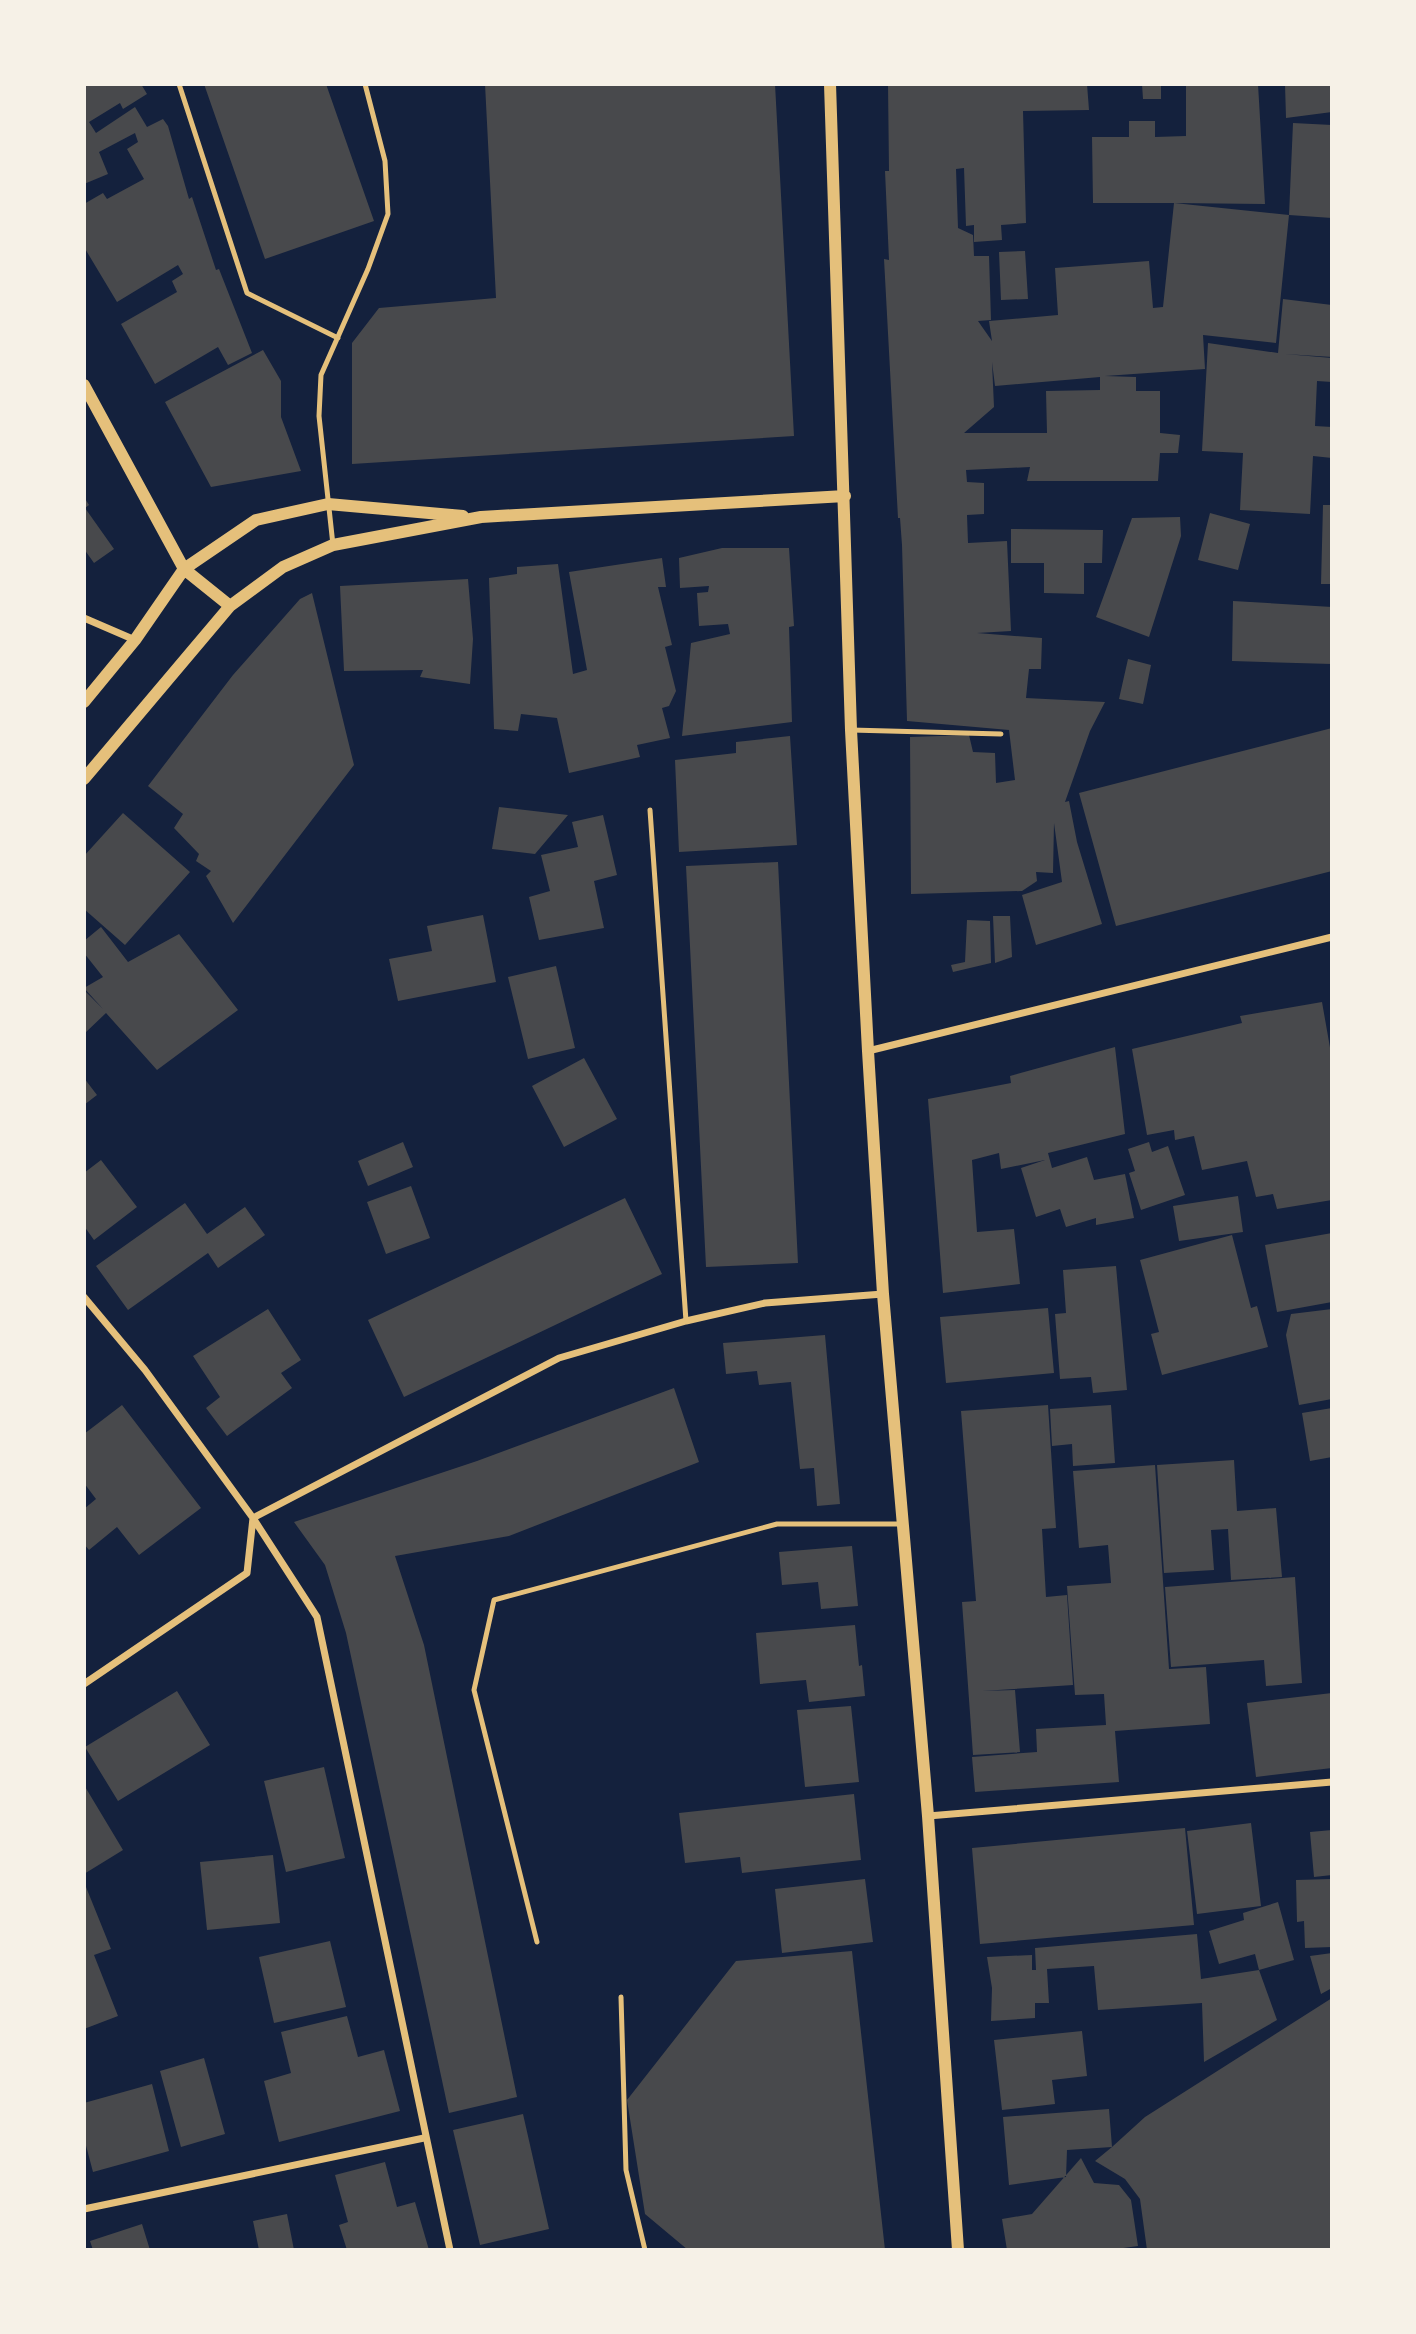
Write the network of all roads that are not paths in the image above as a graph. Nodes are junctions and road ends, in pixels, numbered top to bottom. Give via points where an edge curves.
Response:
1 (178, 84) edge
2 (365, 84) edge
3 (830, 84) edge
4 (338, 338) junction
5 (84, 385) edge
6 (845, 496) junction
7 (328, 504) junction
8 (481, 517) junction
9 (333, 545) junction
10 (184, 569) junction
11 (230, 606) junction
12 (84, 618) edge
13 (135, 640) junction
14 (84, 702) edge
15 (851, 730) junction
16 (1001, 734) dead end
17 (84, 779) edge
18 (650, 810) dead end
19 (1332, 937) edge
20 (868, 1051) junction
21 (883, 1294) junction
22 (84, 1297) edge
23 (686, 1321) junction
24 (253, 1518) junction
25 (903, 1524) junction
26 (84, 1684) edge
27 (1332, 1782) edge
28 (928, 1816) junction
29 (537, 1942) dead end
30 (621, 1997) dead end
31 (424, 2137) junction
32 (84, 2209) edge
33 (450, 2250) edge
34 (646, 2250) edge
35 (958, 2250) edge

1 - 4 lane via 247,293
2 - 4 lane via 385,161 388,214
3 - 6 street
4 - 7 lane via 321,375 319,416
5 - 10 street
6 - 8 street
6 - 15 street
7 - 8 street
7 - 9 lane
7 - 10 street via 256,520
8 - 9 street
9 - 11 street via 283,568
10 - 11 street
10 - 13 street
11 - 17 street
12 - 13 street
13 - 14 street
15 - 16 lane
15 - 20 street
18 - 23 lane
19 - 20 street
20 - 21 street
21 - 23 street via 765,1303
21 - 25 street
22 - 24 street via 145,1370
23 - 24 street via 559,1358
24 - 26 street via 247,1573
24 - 31 street via 317,1616
25 - 28 street
25 - 29 lane via 777,1524 494,1600 474,1690
27 - 28 street
28 - 35 street
30 - 34 lane via 626,2170
31 - 32 street
31 - 33 street

